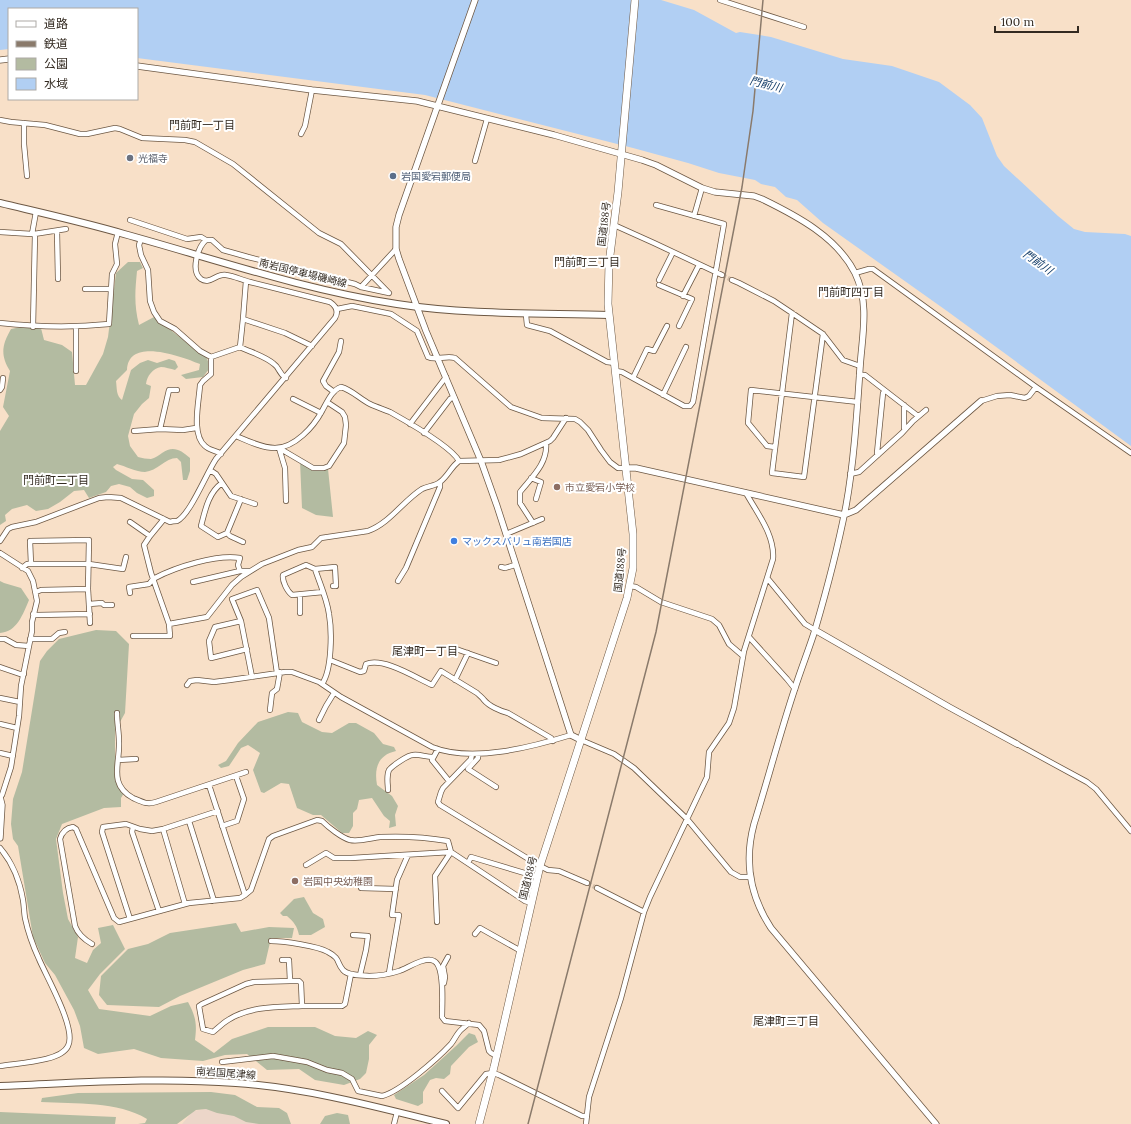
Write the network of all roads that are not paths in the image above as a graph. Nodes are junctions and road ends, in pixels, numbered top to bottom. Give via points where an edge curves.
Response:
1 (475, 0) edge
2 (635, 0) edge
3 (720, 0) edge
4 (804, 27) dead end
5 (138, 66) edge
6 (312, 90) junction
7 (438, 104) junction
8 (487, 119) junction
9 (0, 120) edge
10 (24, 123) junction
11 (301, 134) dead end
12 (621, 152) junction
13 (475, 161) dead end
14 (27, 176) dead end
15 (702, 188) junction
16 (0, 203) edge
17 (656, 205) dead end
18 (36, 212) junction
19 (694, 216) junction
20 (130, 220) dead end
21 (614, 225) junction
22 (66, 229) dead end
23 (57, 231) junction
24 (0, 232) edge
25 (118, 232) junction
26 (34, 234) junction
27 (141, 238) junction
28 (206, 240) junction
29 (396, 249) junction
30 (673, 252) junction
31 (198, 256) junction
32 (699, 265) junction
33 (715, 272) junction
34 (855, 273) junction
35 (722, 275) tunnel mouth
36 (372, 276) junction
37 (58, 279) dead end
38 (732, 280) tunnel mouth
39 (246, 281) junction
40 (361, 287) junction
41 (85, 289) dead end
42 (110, 289) junction
43 (683, 296) junction
44 (417, 306) junction
45 (337, 309) junction
46 (792, 313) junction
47 (526, 315) junction
48 (609, 315) junction
49 (243, 319) junction
50 (0, 323) edge
51 (666, 326) dead end
52 (679, 326) dead end
53 (33, 327) junction
54 (76, 327) junction
55 (824, 334) junction
56 (341, 341) dead end
57 (312, 346) junction
58 (240, 347) junction
59 (686, 347) dead end
60 (210, 357) junction
61 (438, 358) junction
62 (615, 363) junction
63 (860, 366) junction
64 (76, 371) dead end
65 (616, 371) junction
66 (859, 375) junction
67 (446, 377) junction
68 (3, 378) dead end
69 (286, 378) junction
70 (633, 378) junction
71 (1036, 388) junction
72 (0, 390) edge
73 (177, 390) dead end
74 (884, 391) junction
75 (334, 392) junction
76 (782, 394) junction
77 (663, 395) junction
78 (454, 397) junction
79 (815, 398) junction
80 (293, 399) dead end
81 (981, 401) joint
82 (327, 402) junction
83 (858, 402) junction
84 (904, 406) junction
85 (926, 410) dead end
86 (321, 413) junction
87 (918, 416) junction
88 (566, 418) junction
89 (410, 424) junction
90 (196, 428) junction
91 (160, 429) junction
92 (905, 429) junction
93 (134, 431) dead end
94 (424, 433) junction
95 (236, 436) junction
96 (546, 443) junction
97 (775, 447) junction
98 (279, 448) junction
99 (1131, 453) edge
100 (221, 454) junction
101 (878, 455) junction
102 (459, 461) junction
103 (481, 461) junction
104 (626, 468) junction
105 (210, 470) junction
106 (850, 474) junction
107 (531, 478) junction
108 (440, 482) junction
109 (222, 483) junction
110 (746, 493) junction
111 (241, 499) junction
112 (536, 499) dead end
113 (286, 501) dead end
114 (256, 504) dead end
115 (844, 515) junction
116 (164, 519) junction
117 (542, 519) dead end
118 (130, 522) dead end
119 (533, 523) junction
120 (227, 533) junction
121 (506, 534) junction
122 (150, 536) junction
123 (0, 541) edge
124 (243, 542) dead end
125 (0, 553) edge
126 (126, 557) dead end
127 (31, 564) junction
128 (89, 564) junction
129 (515, 565) junction
130 (501, 567) dead end
131 (22, 568) junction
132 (315, 569) junction
133 (240, 571) junction
134 (250, 571) junction
135 (154, 578) junction
136 (768, 579) junction
137 (398, 581) dead end
138 (193, 582) dead end
139 (333, 586) dead end
140 (630, 586) junction
141 (88, 589) junction
142 (36, 592) junction
143 (323, 592) junction
144 (130, 594) dead end
145 (300, 595) junction
146 (89, 604) junction
147 (112, 605) dead end
148 (300, 613) dead end
149 (34, 614) junction
150 (90, 614) junction
151 (241, 621) junction
152 (90, 623) dead end
153 (169, 624) junction
154 (815, 630) junction
155 (65, 632) dead end
156 (132, 636) dead end
157 (749, 637) junction
158 (0, 639) edge
159 (30, 639) junction
160 (29, 646) junction
161 (247, 649) junction
162 (456, 649) dead end
163 (468, 653) junction
164 (743, 656) junction
165 (330, 660) junction
166 (496, 663) dead end
167 (0, 667) edge
168 (279, 673) junction
169 (24, 674) junction
170 (252, 677) junction
171 (455, 680) junction
172 (322, 684) junction
173 (188, 685) dead end
174 (795, 689) junction
175 (334, 693) junction
176 (0, 698) edge
177 (20, 702) junction
178 (270, 710) dead end
179 (117, 713) dead end
180 (319, 720) dead end
181 (0, 724) edge
182 (17, 728) junction
183 (571, 735) junction
184 (581, 740) junction
185 (553, 741) junction
186 (1017, 744) joint
187 (438, 749) junction
188 (0, 753) edge
189 (472, 754) junction
190 (478, 754) junction
191 (13, 756) junction
192 (432, 758) junction
193 (136, 759) dead end
194 (118, 760) junction
195 (246, 772) dead end
196 (236, 776) junction
197 (449, 781) junction
198 (0, 782) edge
199 (6, 784) junction
200 (209, 785) junction
201 (496, 787) dead end
202 (388, 790) dead end
203 (0, 797) edge
204 (218, 811) junction
205 (687, 819) junction
206 (189, 821) junction
207 (222, 826) junction
208 (134, 827) junction
209 (163, 829) junction
210 (1131, 831) edge
211 (0, 838) edge
212 (0, 848) edge
213 (451, 852) junction
214 (408, 854) junction
215 (468, 863) junction
216 (306, 865) dead end
217 (540, 866) junction
218 (538, 876) junction
219 (750, 877) junction
220 (587, 884) tunnel mouth
221 (361, 888) dead end
222 (597, 888) tunnel mouth
223 (396, 889) junction
224 (245, 895) junction
225 (214, 900) junction
226 (531, 903) junction
227 (185, 904) junction
228 (159, 912) junction
229 (644, 912) junction
230 (130, 919) junction
231 (437, 922) dead end
232 (475, 934) dead end
233 (353, 935) dead end
234 (271, 941) dead end
235 (92, 944) dead end
236 (521, 952) junction
237 (448, 956) dead end
238 (282, 960) dead end
239 (389, 973) junction
240 (351, 974) junction
241 (360, 975) junction
242 (290, 981) junction
243 (443, 985) junction
244 (302, 1006) junction
245 (470, 1023) junction
246 (497, 1056) junction
247 (222, 1062) dead end
248 (0, 1066) edge
249 (493, 1074) junction
250 (0, 1086) edge
251 (442, 1090) dead end
252 (397, 1112) junction
253 (588, 1116) junction
254 (394, 1124) edge
255 (446, 1124) edge
256 (479, 1124) edge
257 (586, 1124) edge
258 (936, 1124) edge

1 - 7 street
2 - 12 highway, 国道188号
3 - 4 street
5 - 6 street
6 - 7 street
6 - 11 street
7 - 8 street
7 - 29 street via 399,215
8 - 12 street
8 - 13 street
9 - 10 street
10 - 14 street
10 - 36 street via 45,125 80,134 115,128 142,138 195,142 233,164 319,233 341,244
12 - 15 street via 656,165
12 - 21 highway, 国道188号
15 - 19 street
15 - 34 street via 754,196 774,205 832,243
16 - 18 main road, 南岩国停車場磯崎線
17 - 19 street
18 - 25 main road, 南岩国停車場磯崎線
18 - 26 street
19 - 33 street via 724,224
20 - 28 street via 187,239 201,237
21 - 30 street
21 - 48 highway, 国道188号 via 609,264
22 - 23 street
23 - 26 street
23 - 37 street
24 - 26 street
25 - 27 main road, 南岩国停車場磯崎線
25 - 42 street via 115,244 117,264 112,274
26 - 53 street
27 - 31 main road, 南岩国停車場磯崎線
27 - 60 street via 139,245 148,270 150,300 154,312 160,321 175,329
28 - 31 street
28 - 40 street via 212,240 223,250
29 - 36 street
29 - 44 street
30 - 32 street
30 - 43 street via 659,282
31 - 39 street via 196,274 204,280 210,281 226,275
31 - 44 main road, 南岩国停車場磯崎線 via 357,297
32 - 33 street
32 - 43 street
33 - 35 street
33 - 77 street via 692,402 690,406 684,406
34 - 63 street via 864,309
34 - 71 street via 873,269
36 - 40 street
36 - 40 street via 389,293
38 - 46 street
39 - 45 street via 330,302
39 - 49 street
41 - 42 street
42 - 54 street via 109,324
43 - 52 street via 692,299
44 - 47 main road, 南岩国停車場磯崎線
44 - 61 street
45 - 57 street via 335,318
45 - 61 street via 352,306 392,314 417,331 428,358
46 - 55 street
46 - 76 street
47 - 48 main road, 南岩国停車場磯崎線
47 - 62 street via 527,325 550,331 607,362
48 - 62 highway, 国道188号
49 - 57 street via 285,333
49 - 58 street
50 - 53 street
51 - 70 street via 654,351 647,349
53 - 54 street
54 - 64 street
55 - 63 street via 843,360
55 - 79 street
56 - 75 street via 339,352 323,381
57 - 69 street
58 - 60 street
58 - 69 street via 272,362
59 - 77 street
60 - 90 street via 211,374 200,385
61 - 67 street
61 - 88 street via 455,358 511,407 542,418
62 - 65 highway, 国道188号
63 - 66 street
65 - 70 street
65 - 104 highway, 国道188号
66 - 74 street via 865,376
66 - 83 street
67 - 78 street
67 - 89 street
68 - 72 street
69 - 95 street
70 - 77 street
71 - 81 street via 1025,398 1010,395
71 - 99 street
73 - 91 street via 170,390
74 - 84 street
74 - 101 street
75 - 82 street
75 - 89 street via 341,387 347,389
76 - 79 street
76 - 97 street
76 - 97 street via 751,390 748,423 767,446
78 - 94 street via 450,398
78 - 103 street
79 - 83 street
79 - 97 street via 804,477 772,473
80 - 86 street
81 - 115 street via 856,510
82 - 86 street
82 - 98 street via 342,412 346,425 343,446 329,466 313,468
83 - 106 street
84 - 87 street
84 - 92 street
85 - 87 street
86 - 98 street via 313,426 302,436
87 - 92 street
88 - 96 street via 553,438
88 - 104 street via 580,422 610,462 618,468
89 - 94 street
90 - 91 street
90 - 100 street via 200,442 211,451
91 - 93 street
92 - 101 street
94 - 102 street via 448,449
95 - 98 street
95 - 100 street
96 - 103 street via 510,458
96 - 107 street via 543,462
98 - 113 street via 285,468
100 - 105 street
101 - 106 street via 859,472
102 - 103 street
102 - 108 street
103 - 121 street
104 - 110 street via 636,468
104 - 140 highway, 国道188号 via 634,550
105 - 109 street
105 - 116 street via 185,514 177,521 170,522
106 - 115 street
107 - 112 street via 541,482
107 - 119 street via 520,492 520,503
108 - 134 street via 423,488 374,529 321,538 312,547 298,550
108 - 137 street via 406,568
109 - 111 street via 231,496
109 - 120 street via 206,505 201,526 218,537
110 - 115 street
110 - 136 street via 774,548
111 - 114 street
111 - 120 street
115 - 154 street
116 - 122 street
116 - 123 street via 121,498 99,498 46,519 12,526
117 - 119 street
118 - 122 street
119 - 121 street
120 - 124 street
121 - 129 street
122 - 135 street via 144,545
125 - 131 street
126 - 128 street via 123,569
127 - 128 street
127 - 128 street via 30,541 89,540
127 - 131 street
128 - 141 street
129 - 130 street
129 - 183 street
131 - 142 street via 31,576
132 - 139 street via 335,567 336,586
132 - 143 street
132 - 145 street via 306,565 283,575 290,594
133 - 134 street
133 - 135 street via 240,558 229,556 188,564
133 - 138 street
134 - 153 street via 232,585 207,617
135 - 144 street via 148,584 129,587
135 - 153 street
136 - 154 street via 805,624
136 - 157 street
140 - 164 street via 661,602 712,619 719,625 733,648
140 - 184 highway, 国道188号
141 - 142 street
141 - 146 street
142 - 149 street
143 - 145 street
143 - 165 street via 330,614
145 - 148 street
146 - 147 street
146 - 150 street
149 - 150 street
149 - 159 street
150 - 152 street
151 - 161 street
151 - 161 street via 215,627 209,640 211,658
151 - 168 street via 232,599 257,590 269,618
153 - 156 street via 170,636
154 - 174 street
154 - 186 street
155 - 159 street via 52,639
157 - 164 street
157 - 174 street
158 - 160 street via 16,645
159 - 160 street
160 - 169 street
161 - 170 street
162 - 163 street
163 - 166 street
163 - 171 street
164 - 205 street via 732,715 709,752 707,777
165 - 171 street via 360,672 364,671 366,664 380,662 432,686 441,671
165 - 172 street
167 - 169 street
168 - 170 street
168 - 172 street via 292,672
168 - 178 street via 277,689 272,693
169 - 177 street
170 - 173 street via 214,682 198,680 190,681
171 - 185 street via 501,711
172 - 175 street
174 - 219 street via 752,833
175 - 180 street
175 - 187 street
176 - 177 street
177 - 182 street
179 - 194 street
181 - 182 street
182 - 191 street
183 - 184 street
183 - 185 street
184 - 205 street via 628,763
184 - 217 highway, 国道188号
185 - 190 street
186 - 210 street via 1088,782
187 - 189 street
187 - 192 street
188 - 191 street
189 - 190 street
189 - 197 street via 471,759
190 - 201 street via 478,758 468,769
191 - 199 street
192 - 197 street
192 - 202 street via 416,754 396,764 389,771
193 - 194 street
194 - 200 street via 119,786 126,794 143,803 156,802
195 - 196 street
196 - 200 street
196 - 207 street via 244,799 243,804 237,821
197 - 217 street via 441,792 438,802 440,805
198 - 199 street
199 - 203 street
200 - 204 street
203 - 211 street
204 - 206 street
204 - 207 street
205 - 219 street via 731,872 740,877
205 - 229 street
206 - 209 street
206 - 225 street
207 - 224 street
208 - 209 street via 152,831
208 - 228 street via 132,832
208 - 230 street via 120,824 103,827 102,832
209 - 227 street
212 - 248 street via 6,854 19,883 33,946 61,1007 70,1041 66,1050 51,1058
213 - 214 street
213 - 215 street
213 - 224 street via 448,841 430,838 400,836 347,840 317,820 269,839 251,890
213 - 231 street via 435,876
214 - 216 street via 334,858 326,853
214 - 223 street
215 - 218 street via 470,857
215 - 226 street
217 - 218 highway, 国道188号
217 - 220 street via 559,871
218 - 226 highway, 国道188号
219 - 258 street via 757,902 774,932
221 - 223 street
222 - 229 street
223 - 239 street via 392,914 399,915
224 - 225 street via 240,898
225 - 227 street
226 - 236 highway, 国道188号
227 - 228 street
228 - 230 street
229 - 253 street via 590,1097
230 - 235 street via 120,922 114,918 76,829 65,829 60,839 74,926 77,932
232 - 236 street via 480,928
233 - 241 street via 368,936
234 - 240 street via 326,951 337,958 342,970
236 - 246 highway, 国道188号
237 - 243 street via 443,966
238 - 242 street via 289,960
239 - 241 street
239 - 243 street via 433,960 436,962
240 - 241 street
240 - 244 street via 345,1004 342,1006
242 - 244 street via 301,983
242 - 244 street via 246,984 202,1004 199,1006 203,1029 213,1032 229,1019 250,1010
243 - 245 street via 442,1016 446,1020
245 - 246 street via 479,1025 484,1031 489,1051
245 - 247 street via 462,1028 452,1042 421,1071 382,1096 358,1091 352,1079 342,1073 307,1062 273,1056
246 - 249 highway, 国道188号
249 - 251 street via 486,1074 458,1108
249 - 253 street via 582,1116
249 - 256 highway, 国道188号
250 - 252 main road, 南岩国尾津線 via 194,1080 285,1088
252 - 254 street
252 - 255 main road, 南岩国尾津線
253 - 257 street

